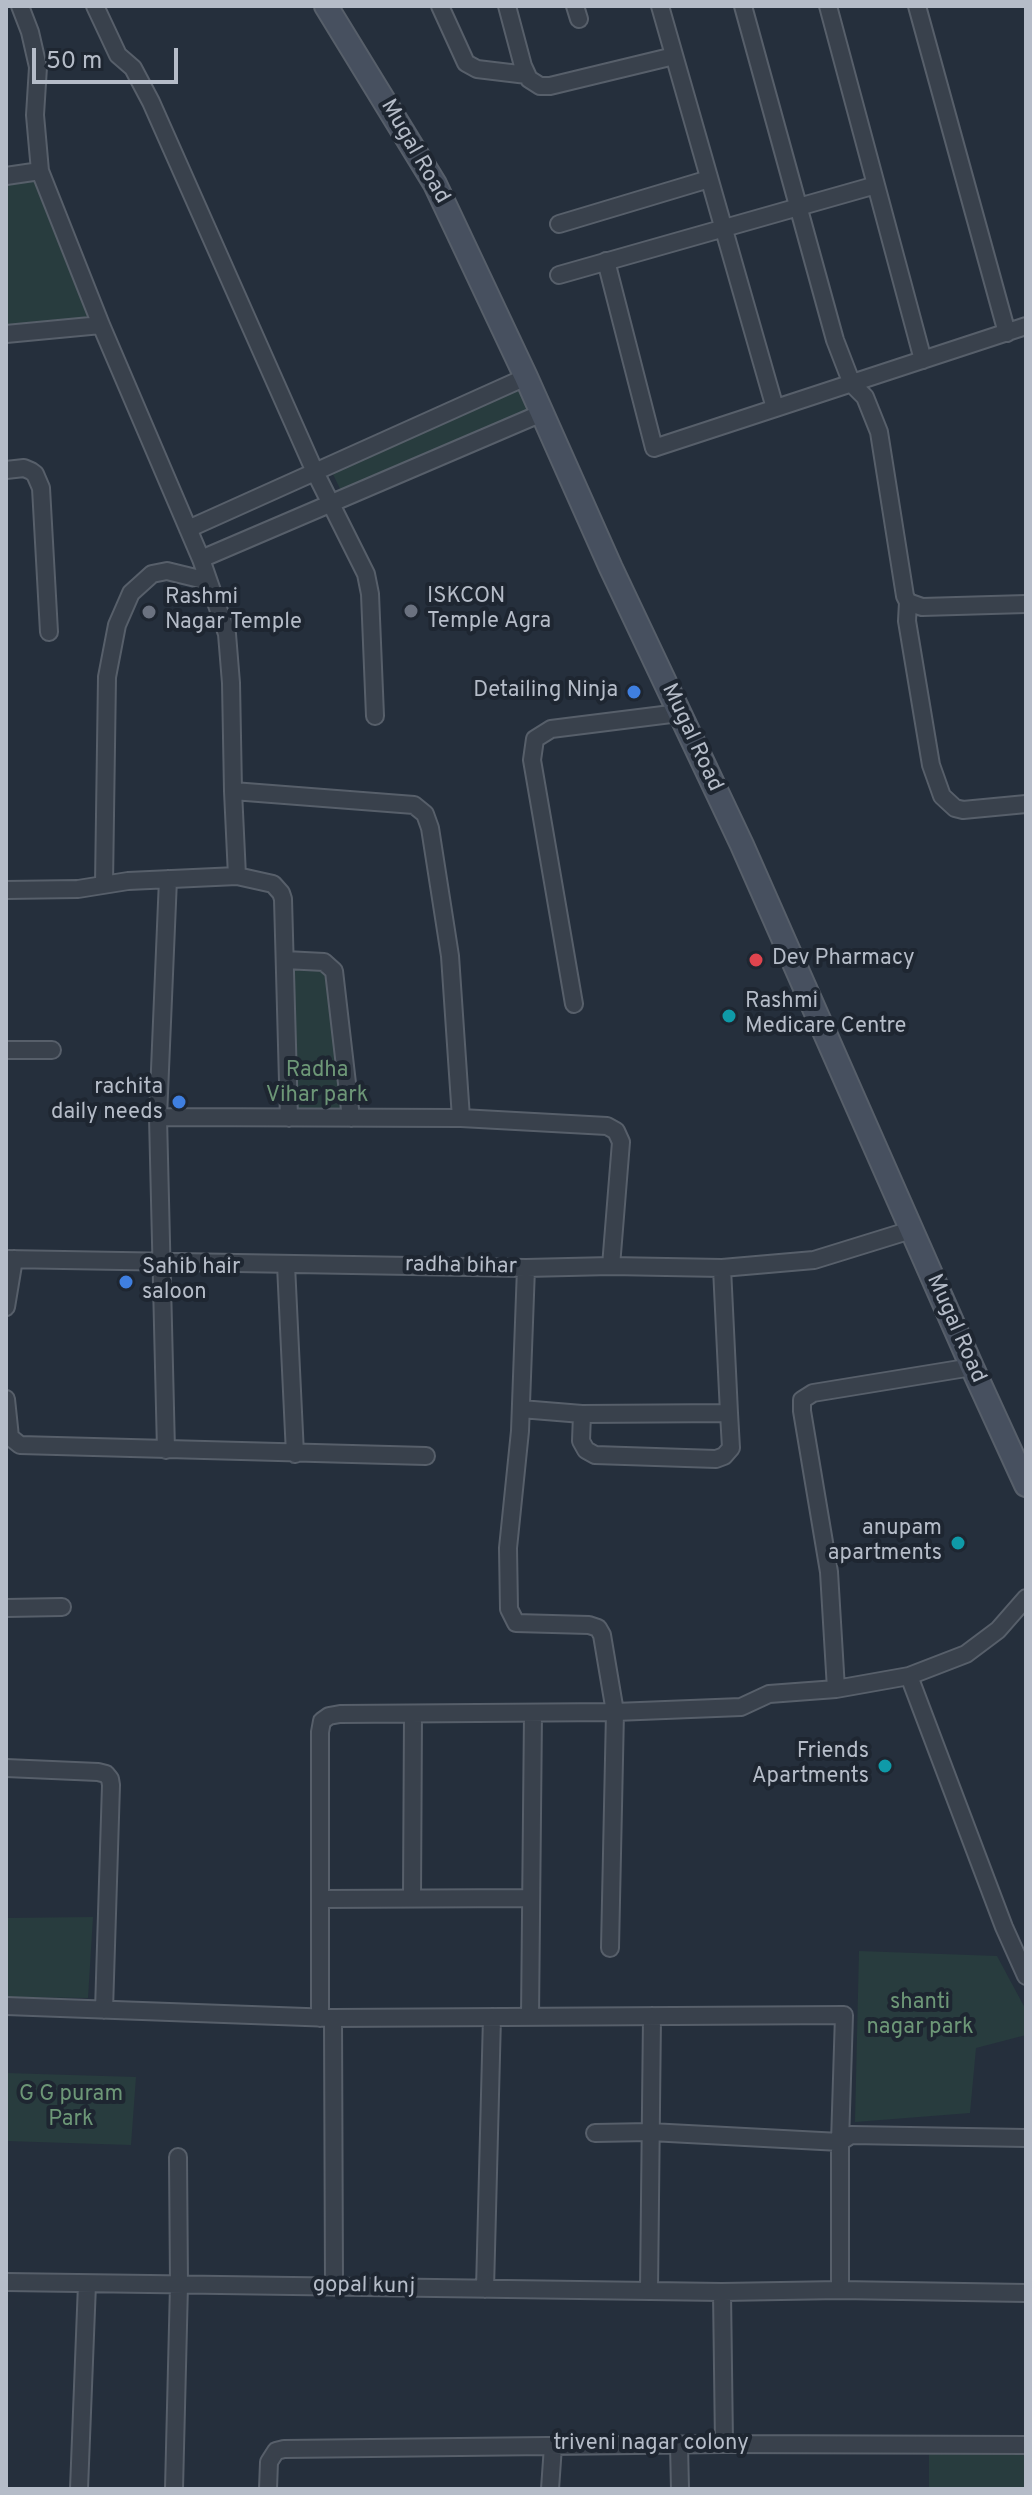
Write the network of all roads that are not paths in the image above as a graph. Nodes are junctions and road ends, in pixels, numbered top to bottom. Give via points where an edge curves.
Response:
1 (20, 6) edge
2 (95, 6) edge
3 (326, 6) edge
4 (440, 6) edge
5 (507, 6) edge
6 (660, 6) edge
7 (743, 6) edge
8 (828, 6) edge
9 (917, 6) edge
10 (674, 56) junction
11 (527, 75) junction
12 (40, 171) junction
13 (6, 176) edge
14 (709, 179) junction
15 (876, 185) junction
16 (799, 207) junction
17 (559, 224) dead end
18 (723, 229) junction
19 (606, 261) junction
20 (559, 275) dead end
21 (101, 325) junction
22 (1026, 326) edge
23 (1007, 333) junction
24 (6, 334) edge
25 (923, 360) junction
26 (526, 377) junction
27 (852, 384) junction
28 (775, 408) junction
29 (542, 413) junction
30 (6, 470) edge
31 (315, 472) junction
32 (331, 503) junction
33 (188, 529) junction
34 (201, 559) junction
35 (208, 581) junction
36 (908, 602) junction
37 (1026, 604) edge
38 (49, 632) dead end
39 (679, 713) junction
40 (375, 716) dead end
41 (233, 791) junction
42 (1026, 804) edge
43 (237, 876) junction
44 (168, 879) junction
45 (104, 884) junction
46 (6, 890) edge
47 (285, 960) junction
48 (574, 1004) dead end
49 (6, 1050) edge
50 (52, 1050) dead end
51 (158, 1117) junction
52 (289, 1118) junction
53 (351, 1118) junction
54 (461, 1118) junction
55 (911, 1230) junction
56 (10, 1259) edge
57 (163, 1262) junction
58 (286, 1265) junction
59 (611, 1266) junction
60 (526, 1268) junction
61 (722, 1268) junction
62 (6, 1307) edge
63 (972, 1367) junction
64 (6, 1399) edge
65 (521, 1409) junction
66 (729, 1413) junction
67 (582, 1414) junction
68 (8, 1437) edge
69 (166, 1450) junction
70 (295, 1454) junction
71 (426, 1456) dead end
72 (1026, 1485) edge
73 (1026, 1598) edge
74 (62, 1607) dead end
75 (6, 1608) edge
76 (909, 1676) junction
77 (836, 1689) junction
78 (615, 1712) junction
79 (533, 1713) junction
80 (413, 1714) junction
81 (6, 1768) edge
82 (412, 1898) junction
83 (531, 1898) junction
84 (322, 1899) junction
85 (610, 1948) dead end
86 (1026, 1976) edge
87 (6, 2006) edge
88 (104, 2010) junction
89 (652, 2016) junction
90 (492, 2017) junction
91 (530, 2017) junction
92 (327, 2018) junction
93 (650, 2132) junction
94 (595, 2133) dead end
95 (1026, 2138) edge
96 (840, 2142) junction
97 (178, 2157) dead end
98 (6, 2282) edge
99 (87, 2284) junction
100 (179, 2285) junction
101 (334, 2287) junction
102 (485, 2289) junction
103 (840, 2290) junction
104 (649, 2291) junction
105 (722, 2292) junction
106 (1026, 2293) edge
107 (724, 2444) junction
108 (679, 2445) junction
109 (1026, 2445) edge
110 (553, 2446) junction
111 (79, 2489) edge
112 (174, 2489) edge
113 (268, 2489) edge
114 (550, 2489) edge
115 (680, 2489) edge

1 - 12 street via 38,67
2 - 31 street via 118,55 139,76
3 - 26 street, Mugal Road via 435,184
4 - 11 street via 466,63
5 - 11 street
6 - 10 street
7 - 16 street
8 - 15 street
9 - 23 street
10 - 11 street via 550,86 540,86
10 - 14 street
12 - 13 street
12 - 21 street
14 - 17 street
14 - 18 street
15 - 16 street
15 - 25 street
16 - 18 street
16 - 27 street
18 - 19 street
18 - 28 street
19 - 20 street
19 - 28 street via 654,448
21 - 24 street
21 - 33 street
22 - 23 street
23 - 25 street
25 - 27 street
26 - 29 street, Mugal Road
26 - 31 street
27 - 28 street
27 - 36 street via 865,397 879,432
29 - 32 street
29 - 39 street, Mugal Road
30 - 38 street via 31,471 41,488
31 - 32 street
31 - 33 street
32 - 34 street
32 - 40 street via 368,584
33 - 34 street
34 - 35 street
35 - 41 street via 230,656
35 - 45 street via 167,571 152,574 131,593 117,625 107,677
36 - 37 street via 922,607
36 - 42 street via 931,765 942,796 963,810
39 - 48 street via 551,729 535,739 532,760
39 - 55 street, Mugal Road
41 - 43 street
41 - 54 street via 414,805 425,814 450,956
43 - 44 street
43 - 47 street via 273,884 281,893
44 - 45 street
44 - 51 street
45 - 46 street
47 - 52 street
47 - 53 street via 324,962 334,971
49 - 50 street
51 - 52 street
51 - 57 street
52 - 53 street
53 - 54 street
54 - 59 street via 607,1126 616,1131 621,1142
55 - 61 street, radha bihar via 814,1260
55 - 63 street, Mugal Road
56 - 57 street, radha bihar
56 - 62 street
57 - 58 street, radha bihar
57 - 69 street
58 - 60 street, radha bihar
58 - 70 street
59 - 60 street, radha bihar
59 - 61 street, radha bihar
60 - 65 street
61 - 66 street
63 - 72 street, Mugal Road
63 - 77 street via 813,1393 802,1400 829,1572
64 - 68 street
65 - 67 street
65 - 78 street via 508,1548 509,1609 516,1623 598,1628
66 - 67 street
66 - 67 street via 731,1448 716,1459 595,1455 581,1441
68 - 69 street via 20,1445
69 - 70 street
70 - 71 street
73 - 76 street via 998,1630 966,1654
74 - 75 street
76 - 77 street
76 - 86 street
77 - 78 street via 769,1694 741,1707
78 - 79 street
78 - 85 street
79 - 80 street
79 - 83 street
80 - 82 street
80 - 84 street via 340,1714 322,1721
81 - 88 street via 98,1772 110,1779
82 - 83 street
82 - 84 street
83 - 91 street
84 - 92 street
87 - 88 street
88 - 92 street
89 - 91 street
89 - 93 street
89 - 96 street via 844,2015
90 - 91 street
90 - 92 street
90 - 102 street
92 - 101 street
93 - 94 street
93 - 96 street
93 - 104 street
95 - 96 street via 851,2135
96 - 103 street
97 - 100 street
98 - 99 street, gopal kunj
99 - 100 street, gopal kunj
99 - 111 street
100 - 101 street, gopal kunj
100 - 112 street
101 - 102 street, gopal kunj
102 - 104 street, gopal kunj
103 - 105 street, gopal kunj
103 - 106 street, gopal kunj
104 - 105 street, gopal kunj
105 - 107 street
107 - 108 street, triveni nagar colony
107 - 109 street, triveni nagar colony
108 - 110 street, triveni nagar colony
108 - 115 street
110 - 113 street, triveni nagar colony via 284,2449 269,2462
110 - 114 street

